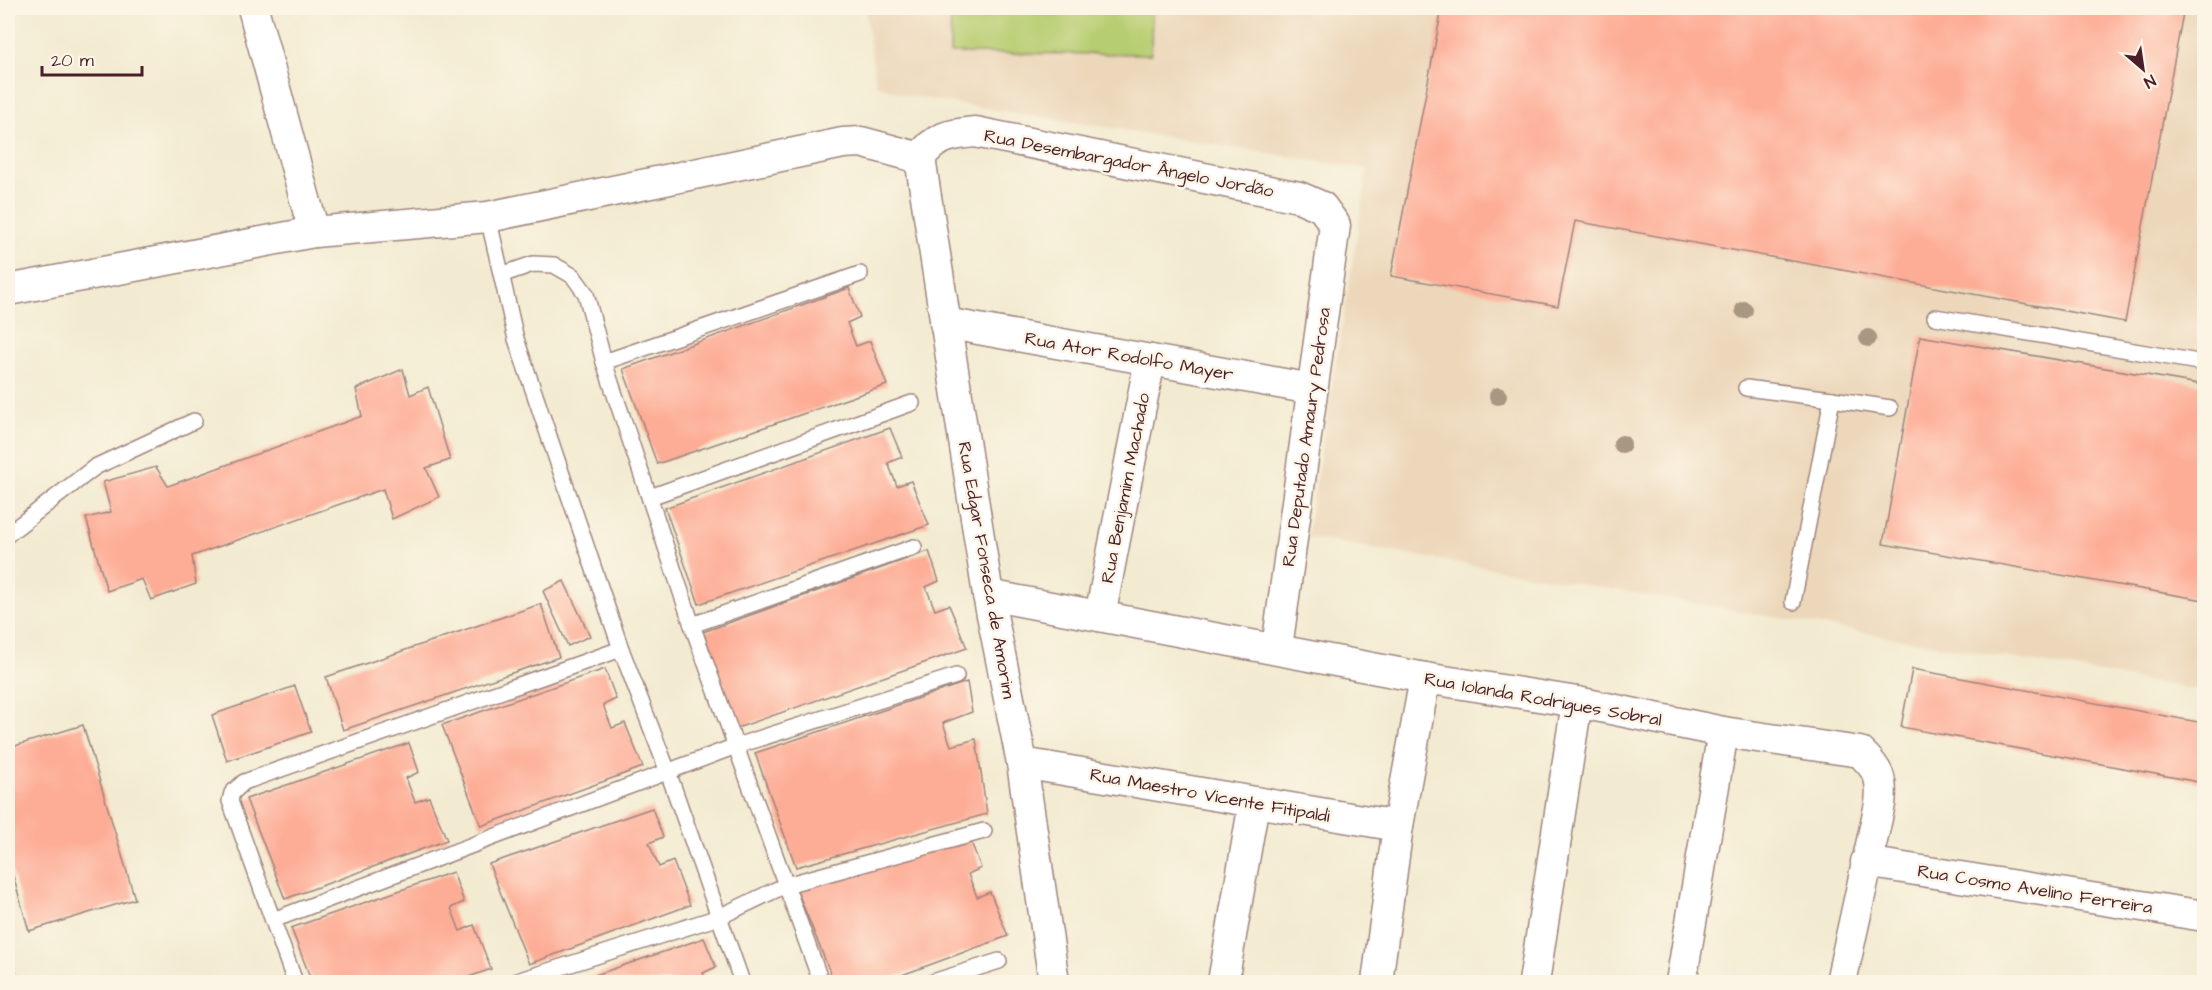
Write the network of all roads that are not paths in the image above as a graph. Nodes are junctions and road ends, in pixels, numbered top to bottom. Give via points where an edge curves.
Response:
1 (253, 8) edge
2 (920, 158) junction
3 (488, 217) junction
4 (1335, 225) joint
5 (314, 232) junction
6 (504, 274) junction
7 (860, 274) dead end
8 (8, 291) edge
9 (1935, 317) dead end
10 (945, 323) junction
11 (1150, 360) junction
12 (604, 362) junction
13 (2205, 363) edge
14 (1746, 388) dead end
15 (1312, 389) junction
16 (1832, 399) junction
17 (912, 403) dead end
18 (1890, 408) dead end
19 (194, 421) dead end
20 (650, 497) junction
21 (8, 534) edge
22 (914, 547) dead end
23 (988, 595) junction
24 (1793, 602) dead end
25 (1100, 616) junction
26 (692, 625) junction
27 (621, 648) junction
28 (1277, 648) junction
29 (956, 676) dead end
30 (1425, 678) junction
31 (1577, 702) junction
32 (1723, 732) junction
33 (736, 746) junction
34 (1022, 763) junction
35 (668, 772) junction
36 (1254, 803) junction
37 (1398, 826) junction
38 (984, 831) dead end
39 (1866, 862) junction
40 (786, 885) junction
41 (2205, 916) edge
42 (719, 917) junction
43 (273, 920) junction
44 (999, 961) dead end
45 (295, 982) edge
46 (514, 982) edge
47 (742, 982) edge
48 (821, 982) edge
49 (933, 982) edge
50 (1054, 982) edge
51 (1223, 982) edge
52 (1377, 982) edge
53 (1534, 982) edge
54 (1681, 982) edge
55 (1840, 982) edge

1 - 5 street
2 - 3 street via 861,142 843,143
2 - 4 street, Rua Desembargador Ângelo Jordão via 929,145 941,138 975,132 1001,136 1299,198 1322,207
2 - 10 street, Rua Edgar Fonseca de Amorim
3 - 5 street
3 - 6 lane
4 - 15 street, Rua Deputado Amaury Pedrosa
5 - 8 street
6 - 12 lane via 533,264 554,265 573,276 586,294
6 - 27 lane via 516,339
7 - 12 lane
9 - 13 lane
10 - 11 street, Rua Ator Rodolfo Mayer
10 - 23 street, Rua Edgar Fonseca de Amorim
11 - 15 street, Rua Ator Rodolfo Mayer
11 - 25 street, Rua Benjamim Machado
12 - 20 lane
14 - 16 lane
15 - 28 street, Rua Deputado Amaury Pedrosa
16 - 18 lane
16 - 24 lane
17 - 20 lane
19 - 21 lane via 95,467
20 - 26 lane
22 - 26 lane
23 - 25 street, Rua Iolanda Rodrigues Sobral
23 - 34 street, Rua Edgar Fonseca de Amorim
25 - 28 street, Rua Iolanda Rodrigues Sobral
26 - 33 lane
27 - 35 lane
27 - 43 lane via 244,782 232,793 230,801
28 - 30 street, Rua Iolanda Rodrigues Sobral
29 - 33 lane
30 - 31 street, Rua Iolanda Rodrigues Sobral
30 - 37 street
31 - 32 street, Rua Iolanda Rodrigues Sobral
31 - 53 street
32 - 39 street, Rua Iolanda Rodrigues Sobral via 1860,752 1882,784
32 - 54 street
33 - 35 lane
33 - 40 lane
34 - 36 street, Rua Maestro Vicente Fitipaldi
34 - 50 street, Rua Edgar Fonseca de Amorim
35 - 42 lane
35 - 43 lane
36 - 37 street, Rua Maestro Vicente Fitipaldi
36 - 51 street
37 - 52 street
38 - 40 lane
39 - 41 street, Rua Cosmo Avelino Ferreira
39 - 55 street, Rua Iolanda Rodrigues Sobral
40 - 42 lane
40 - 48 lane
42 - 46 lane
42 - 47 lane
43 - 45 lane
44 - 49 lane

